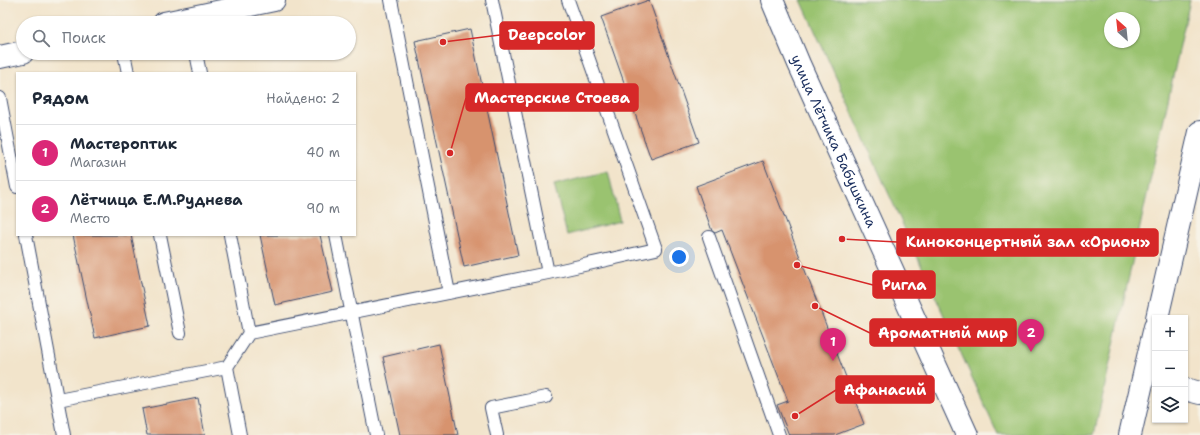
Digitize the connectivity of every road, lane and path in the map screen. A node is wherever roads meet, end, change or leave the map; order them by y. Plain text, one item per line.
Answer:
1 (391, 0) edge
2 (492, 0) edge
3 (568, 0) edge
4 (772, 0) edge
5 (268, 1) edge
6 (206, 16) edge
7 (16, 54) edge
8 (0, 57) edge
9 (125, 60) edge
10 (197, 60) edge
11 (128, 72) edge
12 (200, 72) edge
13 (0, 98) edge
14 (1200, 132) edge
15 (16, 182) edge
16 (26, 236) edge
17 (160, 236) edge
18 (230, 236) edge
19 (336, 236) edge
20 (709, 237) dead end
21 (548, 273) junction
22 (449, 293) junction
23 (351, 312) junction
24 (1158, 315) edge
25 (180, 333) dead end
26 (249, 333) junction
27 (1152, 351) edge
28 (227, 367) junction
29 (1149, 378) edge
30 (1188, 390) edge
31 (1200, 393) edge
32 (546, 397) dead end
33 (58, 400) junction
34 (64, 435) edge
35 (240, 435) edge
36 (376, 435) edge
37 (497, 435) edge
38 (779, 435) edge
39 (967, 435) edge
40 (1130, 435) edge

1 - 22 lane
2 - 21 lane
3 - 21 lane
4 - 39 main road, улица Лётчика Бабушкина
5 - 6 main road
7 - 8 main road
9 - 11 lane
10 - 12 lane
13 - 15 lane
14 - 24 main road
16 - 33 lane
17 - 25 lane
18 - 26 lane
19 - 23 lane
20 - 38 lane
21 - 22 lane
22 - 23 lane
23 - 26 lane
23 - 36 lane
26 - 28 lane
27 - 29 main road
28 - 33 lane
28 - 35 lane
29 - 40 main road
30 - 31 main road
32 - 37 lane
33 - 34 lane

